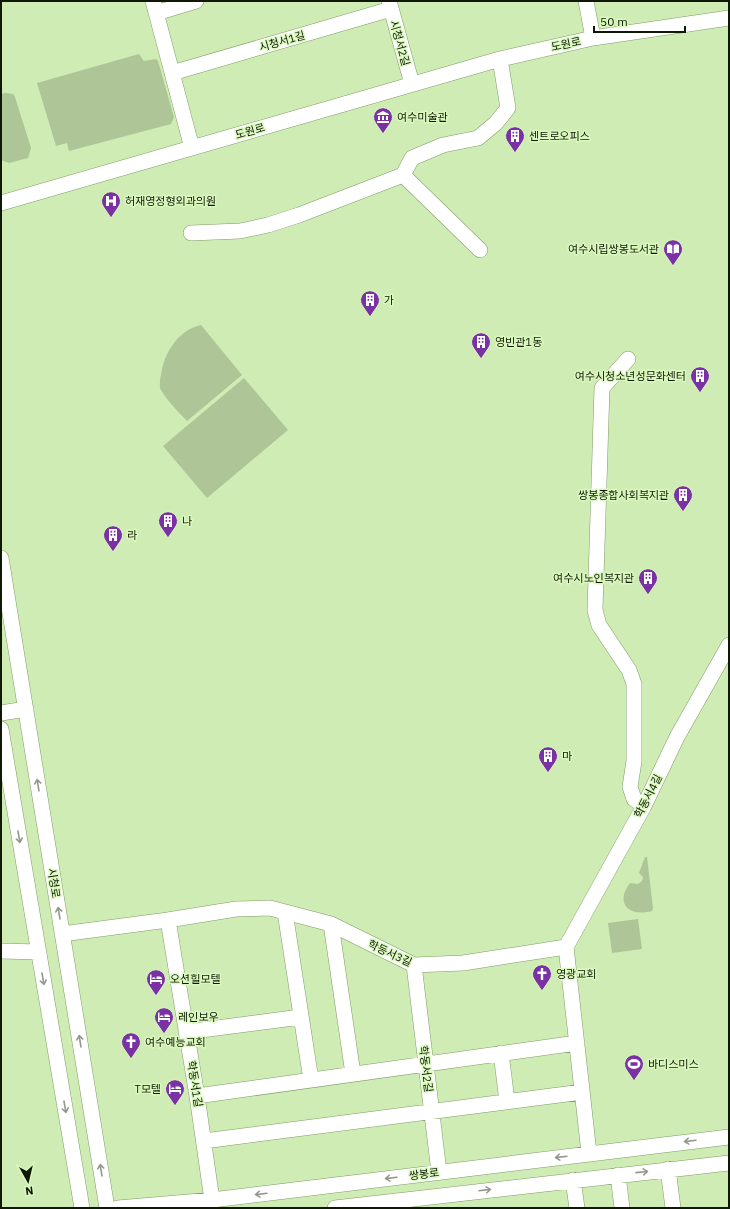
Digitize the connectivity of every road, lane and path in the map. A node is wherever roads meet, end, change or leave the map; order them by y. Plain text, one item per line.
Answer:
1 (196, 1) edge
2 (586, 1) edge
3 (390, 5) edge
4 (155, 7) edge
5 (729, 18) edge
6 (593, 38) junction
7 (500, 59) junction
8 (172, 73) junction
9 (412, 84) junction
10 (192, 148) junction
11 (403, 175) junction
12 (1, 203) edge
13 (191, 233) dead end
14 (480, 250) dead end
15 (628, 359) dead end
16 (1, 558) edge
17 (729, 645) edge
18 (724, 666) edge
19 (26, 709) junction
20 (1, 713) edge
21 (1, 729) edge
22 (644, 806) junction
23 (285, 912) junction
24 (168, 920) junction
25 (332, 924) junction
26 (62, 934) junction
27 (566, 947) junction
28 (1, 951) edge
29 (39, 952) junction
30 (414, 965) junction
31 (301, 1017) junction
32 (186, 1032) junction
33 (576, 1043) junction
34 (501, 1053) junction
35 (426, 1063) junction
36 (353, 1074) junction
37 (311, 1080) junction
38 (582, 1092) junction
39 (197, 1096) junction
40 (507, 1101) junction
41 (432, 1112) junction
42 (729, 1136) edge
43 (204, 1141) junction
44 (589, 1153) junction
45 (729, 1163) edge
46 (668, 1169) junction
47 (439, 1172) junction
48 (618, 1175) junction
49 (573, 1180) junction
50 (212, 1200) junction
51 (456, 1201) edge
52 (82, 1208) edge
53 (107, 1208) edge
54 (118, 1208) edge
55 (335, 1208) edge
56 (577, 1208) edge
57 (622, 1208) edge
58 (673, 1208) edge

1 - 4 street
2 - 6 street
3 - 8 street, 시청서1길
3 - 9 street, 시청서2길
4 - 8 street
5 - 6 street, 도원로
6 - 7 street, 도원로
7 - 9 street, 도원로
7 - 11 street
8 - 10 street
9 - 10 street, 도원로
10 - 12 street, 도원로
11 - 13 street
11 - 14 street
15 - 22 street
16 - 19 street, 시청로
17 - 18 street, 학동서4길
18 - 22 street, 학동서4길
19 - 20 street
26 -> 19 street, 시청로
21 -> 29 street
22 - 27 street, 학동서4길
23 - 24 street, 학동서3길
23 - 25 street, 학동서3길
23 - 31 street
24 - 26 street, 학동서3길
24 - 32 street, 학동서1길
25 - 30 street, 학동서3길
25 - 36 street
53 -> 26 street, 시청로
27 - 30 street, 학동서3길
27 - 33 street
28 - 29 street
29 -> 52 street
30 - 35 street, 학동서2길
31 - 32 street
31 - 37 street
32 - 39 street, 학동서1길
33 - 34 street
33 - 38 street
34 - 35 street
34 - 40 street
35 - 36 street
35 - 41 street, 학동서2길
36 - 37 street
37 - 39 street
38 - 40 street
38 - 44 street
39 - 43 street, 학동서1길
40 - 41 street
41 - 43 street
41 - 47 street, 학동서2길
42 -> 44 street, 쌍봉로
43 - 50 street, 학동서1길
44 -> 47 street, 쌍봉로
45 - 46 street
48 -> 46 street
46 - 58 street
47 -> 50 street, 쌍봉로
48 - 49 street
48 - 57 street
51 -> 49 street
49 - 56 street
50 - 54 street, 쌍봉로
51 - 55 street

